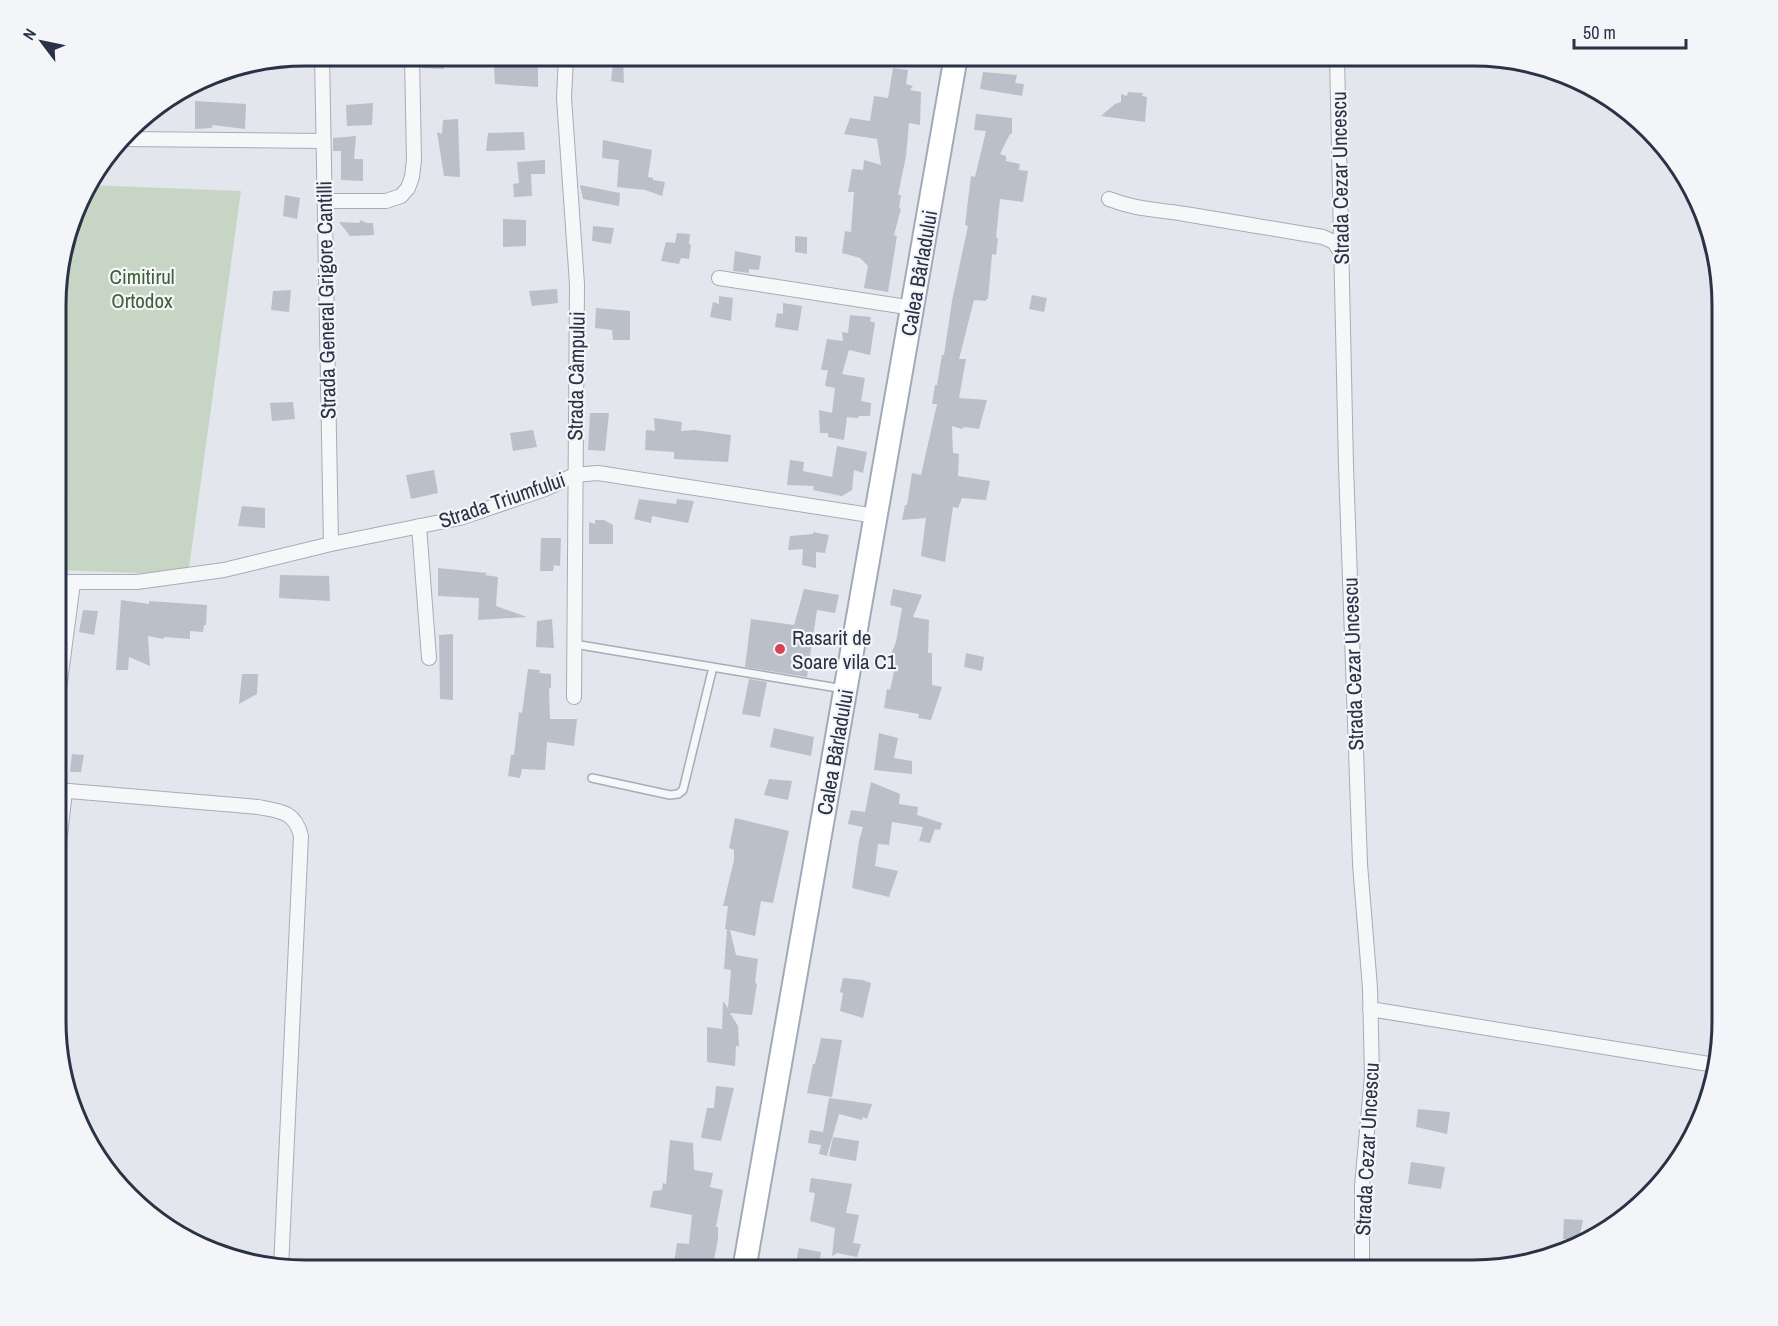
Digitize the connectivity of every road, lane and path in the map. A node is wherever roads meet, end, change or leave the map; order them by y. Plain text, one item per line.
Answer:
1 (322, 66) edge
2 (412, 66) edge
3 (566, 66) edge
4 (954, 66) edge
5 (1337, 66) edge
6 (133, 139) edge
7 (323, 141) junction
8 (1109, 199) dead end
9 (325, 201) junction
10 (1341, 253) junction
11 (718, 278) dead end
12 (913, 308) junction
13 (574, 475) junction
14 (876, 516) junction
15 (419, 526) junction
16 (331, 544) junction
17 (66, 583) edge
18 (73, 583) junction
19 (66, 636) edge
20 (574, 644) junction
21 (429, 658) dead end
22 (713, 667) junction
23 (846, 690) junction
24 (574, 697) dead end
25 (592, 778) dead end
26 (66, 790) edge
27 (1370, 1009) junction
28 (1708, 1064) edge
29 (281, 1258) edge
30 (746, 1260) edge
31 (1362, 1260) edge

1 - 7 street, Strada General Grigore Cantilli
2 - 9 street
3 - 13 street, Strada Câmpului
4 - 12 main road, Calea Bârladului
5 - 10 street, Strada Cezar Uncescu
6 - 7 street
7 - 9 street, Strada General Grigore Cantilli
8 - 10 street
9 - 16 street, Strada General Grigore Cantilli
10 - 27 street, Strada Cezar Uncescu
11 - 12 street
12 - 14 main road, Calea Bârladului
13 - 14 street, Strada Triumfului
13 - 15 street, Strada Triumfului
13 - 20 street, Strada Câmpului
14 - 23 main road, Calea Bârladului
15 - 16 street, Strada Triumfului
15 - 21 street
16 - 18 street, Strada Triumfului
17 - 18 street, Strada Triumfului
18 - 19 street
20 - 22 lane
20 - 24 street, Strada Câmpului
22 - 23 lane
22 - 25 lane
23 - 30 main road, Calea Bârladului
26 - 29 street
27 - 28 street
27 - 31 street, Strada Cezar Uncescu

